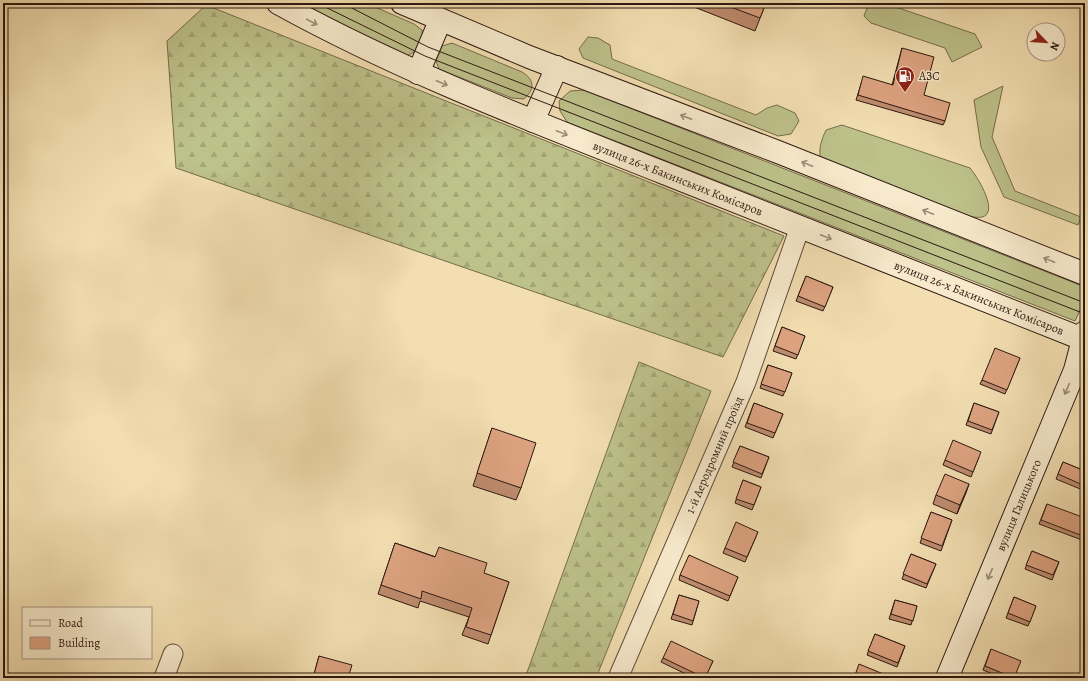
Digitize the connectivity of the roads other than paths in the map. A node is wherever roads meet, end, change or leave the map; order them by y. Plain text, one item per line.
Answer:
1 (278, 3) edge
2 (402, 3) edge
3 (440, 21) junction
4 (557, 67) junction
5 (418, 74) junction
6 (533, 121) junction
7 (800, 227) junction
8 (1085, 274) edge
9 (1084, 337) edge
10 (173, 654) dead end
11 (164, 678) edge
12 (618, 678) edge
13 (947, 678) edge

1 -> 5 street, вулиця 26-х Бакинських Комісаров
2 - 3 street
3 - 4 street
3 - 5 street
4 - 6 street
8 -> 4 street
5 -> 6 street, вулиця 26-х Бакинських Комісаров
6 -> 7 street, вулиця 26-х Бакинських Комісаров
7 -> 9 street, вулиця 26-х Бакинських Комісаров
7 - 12 street, 1-й Аеродромний проїзд
9 -> 13 street, вулиця Галицького
10 - 11 street

